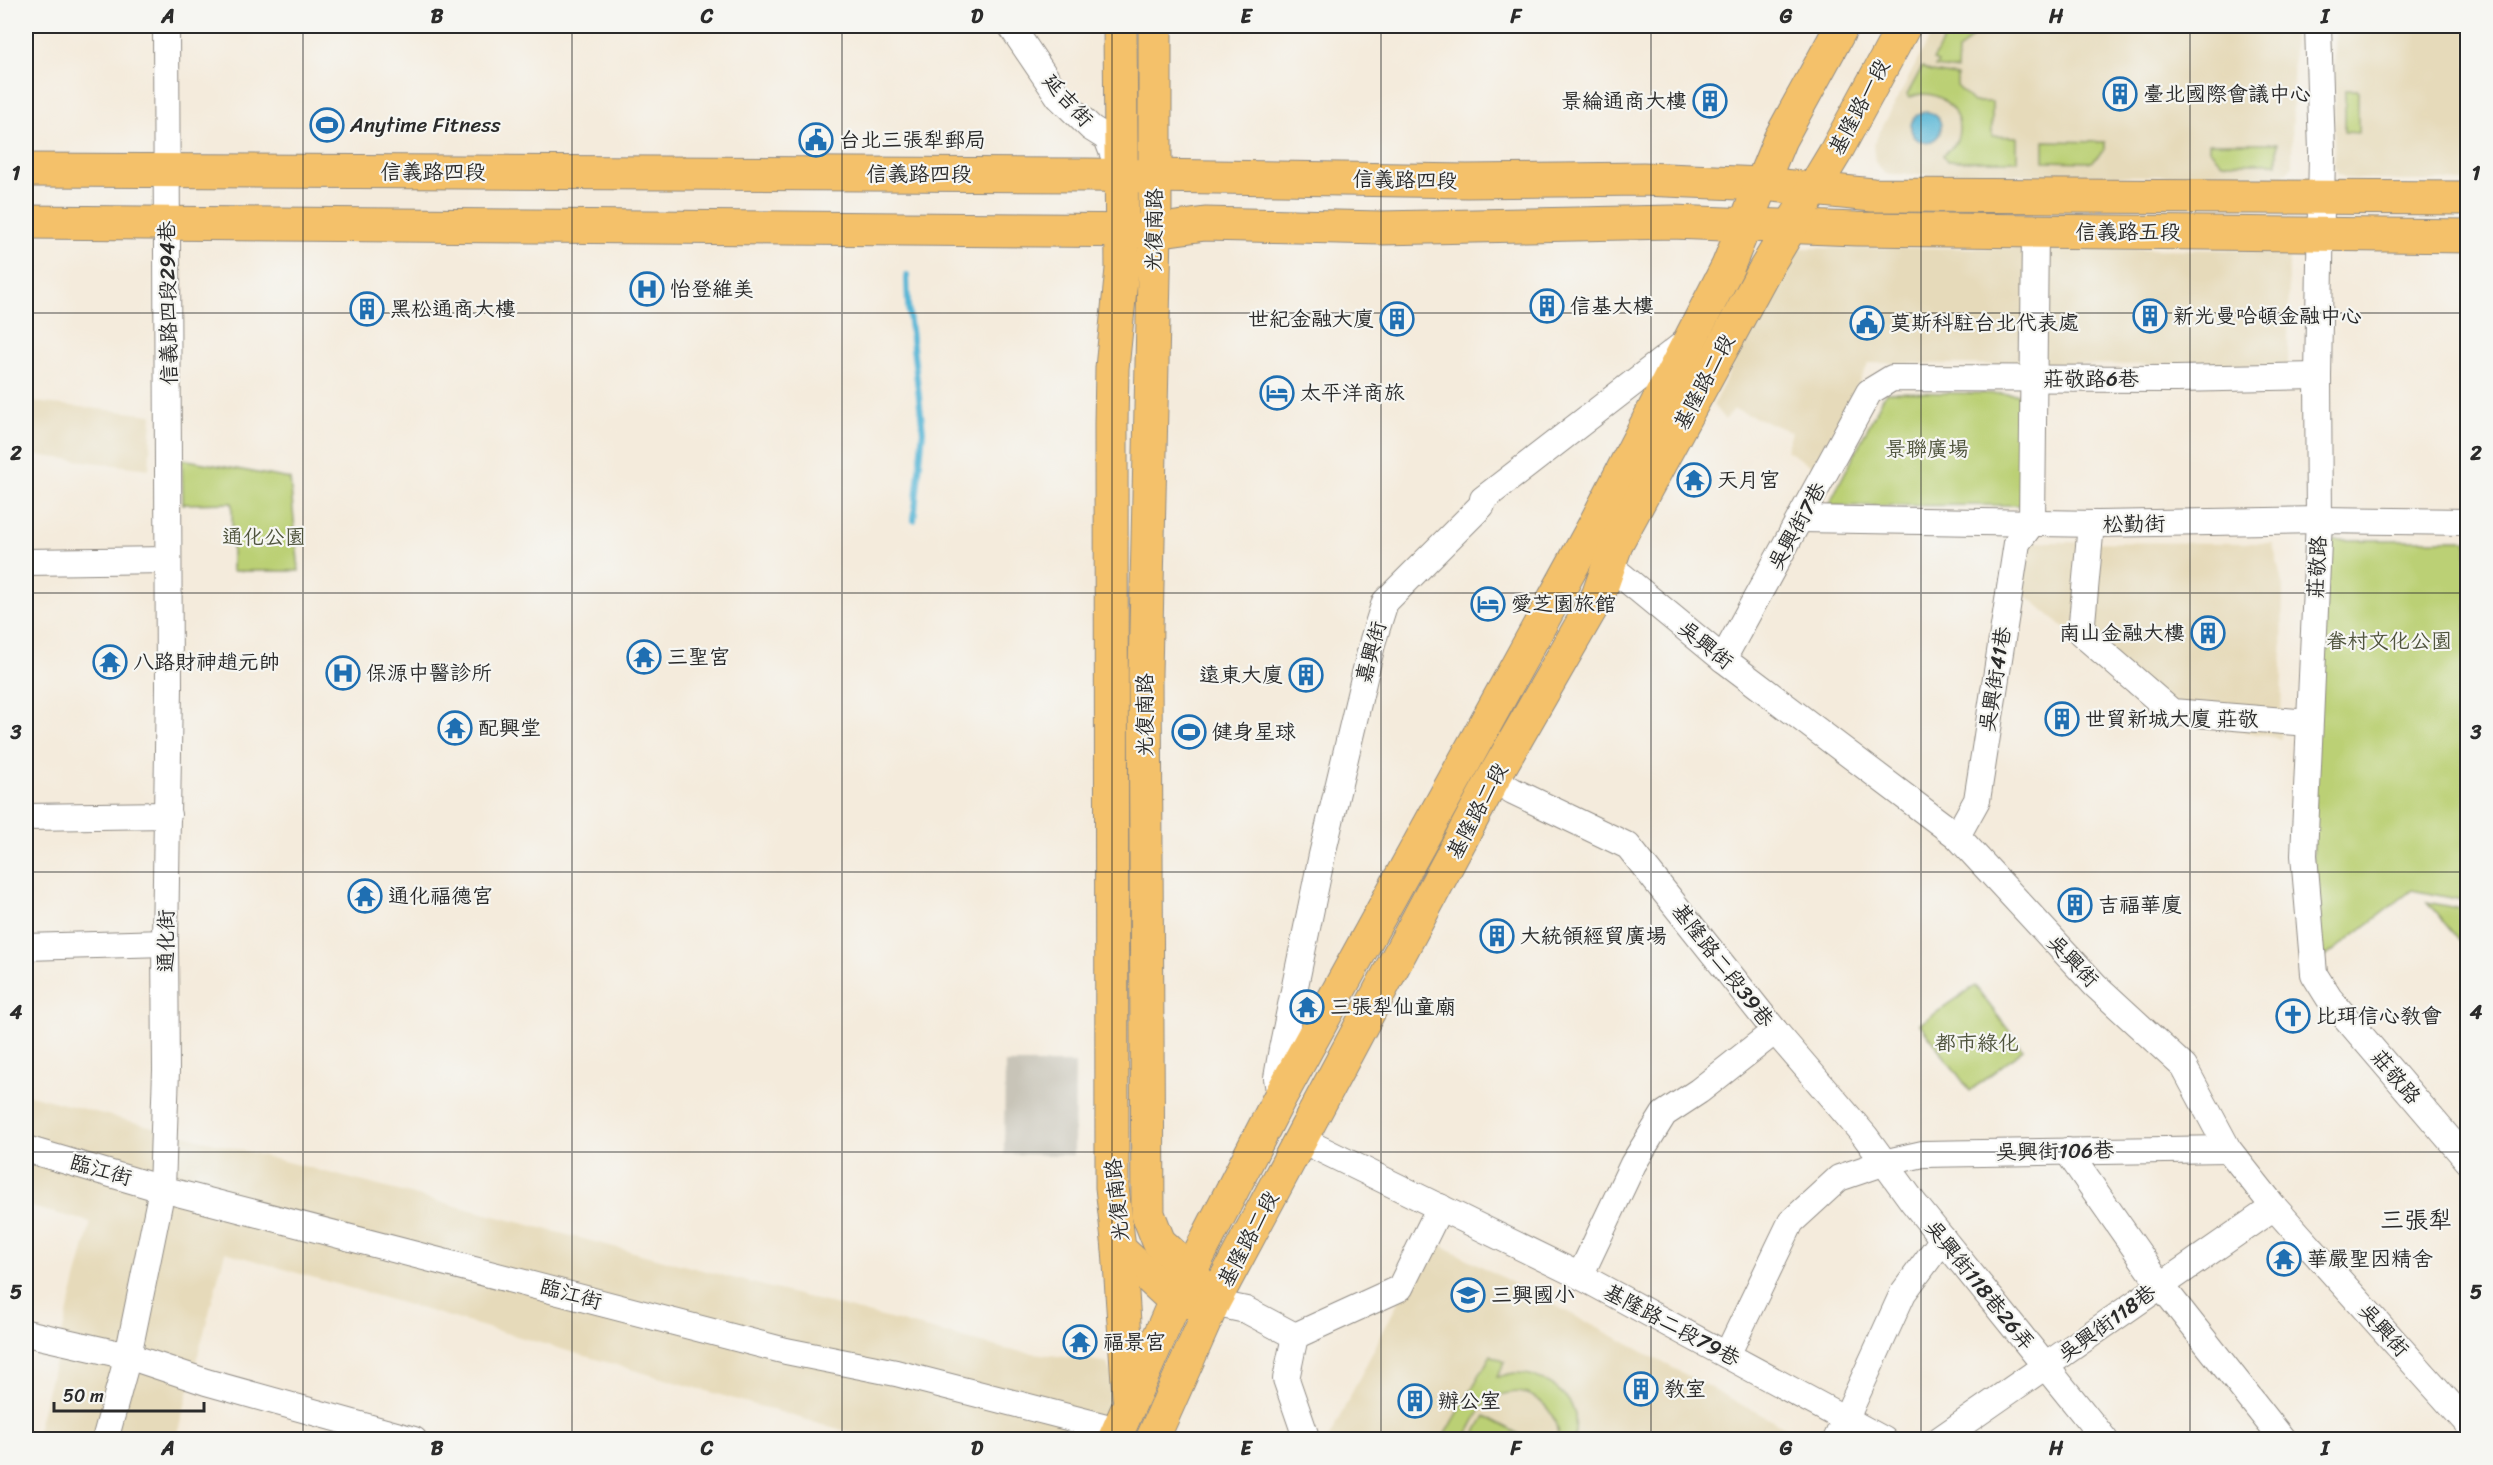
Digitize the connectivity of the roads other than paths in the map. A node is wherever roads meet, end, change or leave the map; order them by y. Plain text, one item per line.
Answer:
1 (166, 26) edge
2 (1011, 26) edge
3 (1120, 26) edge
4 (1155, 26) edge
5 (1842, 26) edge
6 (2318, 26) edge
7 (1900, 30) edge
8 (26, 170) edge
9 (167, 171) junction
10 (1121, 176) junction
11 (1155, 176) junction
12 (1762, 184) junction
13 (1813, 188) junction
14 (2322, 198) junction
15 (2468, 198) edge
16 (26, 222) edge
17 (167, 223) junction
18 (1745, 224) junction
19 (1788, 228) junction
20 (1121, 231) junction
21 (1155, 231) junction
22 (2035, 231) junction
23 (2321, 233) junction
24 (2468, 236) edge
25 (1688, 339) junction
26 (2318, 375) junction
27 (2034, 378) junction
28 (1869, 392) joint
29 (169, 436) joint
30 (1801, 519) junction
31 (2319, 520) junction
32 (2468, 522) edge
33 (2032, 523) junction
34 (2091, 524) junction
35 (168, 561) junction
36 (26, 562) edge
37 (1607, 571) junction
38 (1723, 660) junction
39 (2310, 723) junction
40 (1493, 779) junction
41 (168, 815) junction
42 (26, 817) edge
43 (1957, 836) junction
44 (165, 943) junction
45 (26, 947) edge
46 (1775, 1030) junction
47 (1280, 1097) junction
48 (1302, 1140) junction
49 (26, 1149) edge
50 (2228, 1149) junction
51 (2067, 1151) junction
52 (2468, 1161) edge
53 (1883, 1163) junction
54 (162, 1188) junction
55 (1913, 1202) joint
56 (1440, 1207) junction
57 (2274, 1207) junction
58 (1943, 1239) junction
59 (1119, 1249) junction
60 (1190, 1271) junction
61 (1580, 1275) junction
62 (2160, 1284) junction
63 (1175, 1301) junction
64 (1214, 1303) junction
65 (26, 1333) edge
66 (1296, 1336) junction
67 (1726, 1355) junction
68 (128, 1356) junction
69 (2047, 1367) junction
70 (1121, 1424) edge
71 (2468, 1424) edge
72 (1841, 1430) edge
73 (1307, 1439) edge
74 (105, 1440) edge
75 (414, 1440) edge
76 (1152, 1440) edge
77 (1884, 1440) edge
78 (1940, 1440) edge
79 (2105, 1440) edge
80 (2283, 1440) edge

1 - 9 street, 信義路四段294巷
2 - 10 street, 延吉街
3 - 10 main road, 光復南路
4 - 11 main road, 光復南路
5 - 12 main road
6 - 14 street, 莊敬路
7 - 13 main road, 基隆路一段
8 - 9 main road, 信義路四段
9 - 10 main road, 信義路四段
9 - 17 street, 信義路四段294巷
10 - 11 main road, 信義路四段
10 - 20 main road, 光復南路
11 - 12 main road, 信義路四段
11 - 21 main road, 光復南路
12 - 13 main road, 信義路四段
12 - 18 main road, 基隆路二段
13 - 14 main road, 信義路五段
13 - 19 main road, 基隆路二段
14 - 15 main road, 信義路五段
14 - 23 street, 莊敬路
16 - 17 main road
17 - 20 main road
17 - 29 street, 信義路四段294巷
18 - 19 main road
18 - 21 main road
18 - 25 main road, 基隆路二段
19 - 22 main road, 信義路五段
19 - 37 main road, 基隆路二段
20 - 21 main road
20 - 59 main road, 光復南路
21 - 60 main road, 光復南路
22 - 23 main road, 信義路五段
22 - 27 street
23 - 24 main road, 信義路五段
23 - 26 street, 莊敬路
25 - 47 main road, 基隆路二段
25 - 47 street, 嘉興街
26 - 27 street, 莊敬路6巷
26 - 31 street, 莊敬路
27 - 28 street, 莊敬路6巷
27 - 33 street
28 - 30 street, 吳興街7巷
29 - 35 street, 通化街
30 - 33 street, 松勤街
30 - 38 street, 吳興街7巷
31 - 32 street, 松勤街
31 - 34 street, 松勤街
31 - 39 street, 莊敬路
33 - 34 street, 松勤街
33 - 43 street, 吳興街41巷
34 - 39 street
35 - 36 street
35 - 41 street, 通化街
37 - 38 street, 吳興街
37 - 40 main road, 基隆路二段
38 - 43 street, 吳興街
39 - 52 street, 莊敬路
40 - 46 street, 基隆路二段39巷
40 - 48 main road, 基隆路二段
41 - 42 street
41 - 44 street, 通化街
43 - 50 street, 吳興街
44 - 45 street
44 - 54 street, 通化街
46 - 53 street, 基隆路二段39巷
46 - 61 street
47 - 60 main road, 基隆路二段
48 - 56 street, 基隆路二段79巷
48 - 64 main road, 基隆路二段
49 - 54 street, 臨江街
50 - 51 street, 吳興街106巷
50 - 57 street, 吳興街
51 - 53 street, 吳興街106巷
51 - 62 street
53 - 55 street, 基隆路二段39巷
53 - 67 street, 吳興街106巷
54 - 68 street, 通化街
54 - 70 street, 臨江街
55 - 58 street, 吳興街118巷26弄
56 - 61 street, 基隆路二段79巷
56 - 66 street
57 - 62 street, 吳興街118巷
57 - 71 street, 吳興街
58 - 69 street, 吳興街118巷26弄
58 - 72 street
59 - 63 main road, 光復南路
59 - 70 main road
60 - 63 main road, 基隆路二段
60 - 64 main road, 光復南路
61 - 67 street, 基隆路二段79巷
62 - 69 street, 吳興街118巷
62 - 80 street
63 - 64 main road
63 - 70 main road, 基隆路二段
64 - 66 street
64 - 76 main road, 基隆路二段
65 - 68 street
66 - 73 street
67 - 72 street, 基隆路二段79巷
68 - 74 street, 通化街
68 - 75 street
69 - 78 street, 吳興街118巷
69 - 79 street, 吳興街118巷26弄
72 - 77 street, 基隆路二段79巷

